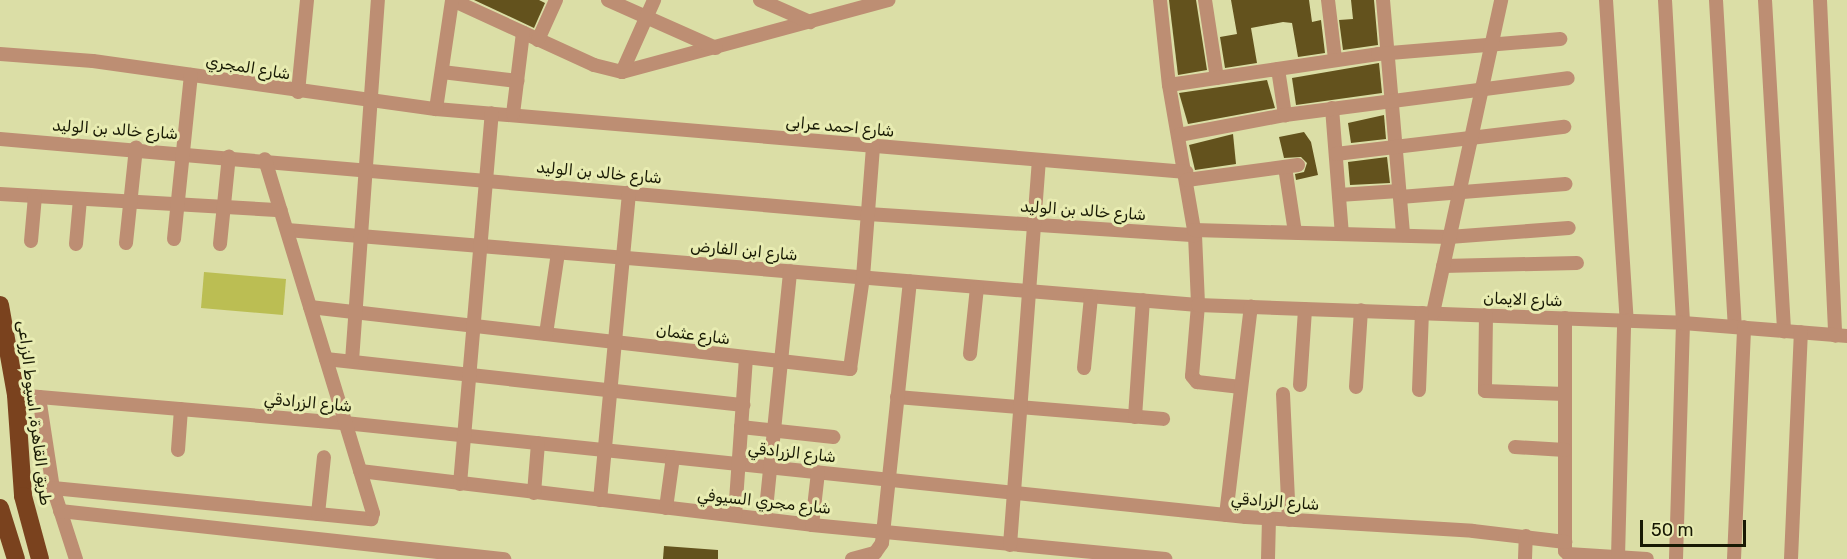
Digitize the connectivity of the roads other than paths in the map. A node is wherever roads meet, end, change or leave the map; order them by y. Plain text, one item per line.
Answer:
1 (307, 0) edge
2 (378, 0) edge
3 (556, 0) edge
4 (608, 0) edge
5 (654, 0) edge
6 (760, 0) edge
7 (888, 0) edge
8 (1160, 0) edge
9 (1205, 0) edge
10 (1328, 0) edge
11 (1383, 0) edge
12 (1501, 0) edge
13 (1606, 0) edge
14 (1665, 0) edge
15 (1716, 0) edge
16 (1765, 0) edge
17 (1820, 0) edge
18 (455, 1) edge
19 (776, 3) edge
20 (864, 4) edge
21 (646, 17) junction
22 (810, 22) junction
23 (523, 33) junction
24 (1560, 39) dead end
25 (538, 40) junction
26 (1491, 45) junction
27 (716, 48) junction
28 (1387, 53) junction
29 (0, 54) edge
30 (1335, 59) junction
31 (1278, 69) junction
32 (441, 72) junction
33 (622, 72) junction
34 (191, 75) junction
35 (1217, 78) junction
36 (1568, 78) dead end
37 (517, 81) junction
38 (1169, 85) junction
39 (1482, 89) junction
40 (298, 92) junction
41 (1392, 100) junction
42 (369, 102) junction
43 (1332, 108) junction
44 (436, 109) junction
45 (492, 113) junction
46 (513, 114) junction
47 (1285, 115) junction
48 (1564, 127) dead end
49 (1179, 135) junction
50 (0, 139) edge
51 (1471, 139) junction
52 (873, 147) junction
53 (1396, 147) junction
54 (135, 148) junction
55 (182, 152) junction
56 (1336, 154) junction
57 (229, 156) junction
58 (265, 159) junction
59 (1039, 161) junction
60 (365, 168) junction
61 (1186, 176) junction
62 (486, 179) junction
63 (1565, 184) dead end
64 (628, 192) junction
65 (1459, 193) junction
66 (0, 194) edge
67 (1399, 194) junction
68 (1339, 195) junction
69 (35, 196) junction
70 (80, 199) junction
71 (130, 203) junction
72 (177, 206) junction
73 (224, 209) junction
74 (281, 210) junction
75 (868, 214) junction
76 (1034, 223) junction
77 (1569, 228) dead end
78 (287, 230) junction
79 (1195, 232) junction
80 (1295, 232) junction
81 (1342, 234) junction
82 (1403, 235) junction
83 (360, 236) junction
84 (1449, 237) junction
85 (174, 239) dead end
86 (31, 241) dead end
87 (126, 243) dead end
88 (76, 244) dead end
89 (220, 244) dead end
90 (481, 246) junction
91 (558, 252) junction
92 (622, 258) junction
93 (1577, 263) dead end
94 (1443, 266) junction
95 (790, 272) junction
96 (863, 278) junction
97 (910, 281) junction
98 (977, 287) junction
99 (1029, 291) junction
100 (1091, 296) junction
101 (1143, 300) junction
102 (0, 305) edge
103 (1198, 305) junction
104 (1251, 306) junction
105 (310, 307) junction
106 (1305, 309) junction
107 (1361, 310) junction
108 (355, 312) junction
109 (1428, 313) junction
110 (1486, 315) junction
111 (1565, 318) junction
112 (1626, 321) junction
113 (1683, 323) junction
114 (474, 326) junction
115 (1740, 327) junction
116 (1784, 331) junction
117 (1801, 332) junction
118 (546, 334) junction
119 (1841, 336) edge
120 (614, 343) junction
121 (970, 354) dead end
122 (746, 358) junction
123 (326, 359) junction
124 (352, 361) junction
125 (783, 362) junction
126 (1084, 368) dead end
127 (470, 375) junction
128 (1300, 385) dead end
129 (1241, 387) junction
130 (1356, 387) dead end
131 (610, 390) junction
132 (1419, 390) dead end
133 (1283, 394) dead end
134 (1565, 394) junction
135 (16, 395) junction
136 (39, 397) junction
137 (897, 397) junction
138 (743, 405) junction
139 (1020, 407) junction
140 (181, 409) junction
141 (1135, 417) junction
142 (1163, 419) dead end
143 (345, 423) junction
144 (741, 427) junction
145 (776, 431) junction
146 (465, 435) junction
147 (833, 437) dead end
148 (538, 443) junction
149 (1515, 447) dead end
150 (178, 450) dead end
151 (604, 450) junction
152 (1565, 450) junction
153 (324, 457) dead end
154 (673, 457) junction
155 (738, 464) junction
156 (773, 468) junction
157 (360, 471) junction
158 (818, 472) junction
159 (888, 480) junction
160 (460, 484) junction
161 (53, 488) junction
162 (534, 493) junction
163 (1014, 493) junction
164 (600, 500) junction
165 (0, 508) edge
166 (666, 508) junction
167 (60, 511) junction
168 (318, 514) junction
169 (1226, 515) junction
170 (735, 516) junction
171 (765, 519) junction
172 (1269, 519) junction
173 (1289, 520) junction
174 (813, 525) junction
175 (883, 532) junction
176 (1526, 536) junction
177 (1010, 545) junction
178 (1565, 547) junction
179 (1585, 557) edge
180 (1618, 557) junction
181 (16, 559) edge
182 (40, 559) edge
183 (76, 559) edge
184 (504, 559) edge
185 (852, 559) edge
186 (1165, 559) edge
187 (1268, 559) edge
188 (1525, 559) edge
189 (1640, 559) edge
190 (1647, 559) edge
191 (1676, 559) edge
192 (1734, 559) edge
193 (1791, 559) edge

1 - 40 street
2 - 42 street
3 - 25 street
4 - 21 street
5 - 21 street
6 - 19 street
7 - 20 street
8 - 38 street
9 - 35 street
10 - 30 street
11 - 28 street
12 - 26 street
13 - 112 street
14 - 113 street
15 - 115 street
16 - 116 street
17 - 119 street
18 - 23 street
18 - 32 street
19 - 22 street
20 - 22 street
21 - 27 street
21 - 33 street
22 - 27 street
23 - 25 street
23 - 37 street
24 - 26 street
25 - 33 street
26 - 28 street
26 - 39 street
27 - 33 street
28 - 30 street
28 - 41 street
29 - 34 street, شارع المجري
30 - 31 street
31 - 35 street
31 - 47 street
32 - 37 street
32 - 44 street
34 - 40 street, شارع المجري
34 - 55 street
35 - 38 street
36 - 39 street
37 - 46 street
38 - 49 street
39 - 41 street
39 - 51 street
40 - 42 street, شارع المجري
41 - 43 street
41 - 53 street
42 - 44 street, شارع المجري
42 - 60 street
43 - 47 street
43 - 56 street
44 - 45 street, شارع المجري
45 - 46 street, شارع احمد عرابى
45 - 62 street
46 - 52 street, شارع احمد عرابى
47 - 49 street
48 - 51 street
49 - 61 street
50 - 54 street, شارع خالد بن الوليد
51 - 53 street
51 - 65 street
52 - 59 street, شارع احمد عرابى
52 - 75 street, شارع عثمان
53 - 56 street
53 - 67 street
54 - 55 street, شارع خالد بن الوليد
54 - 71 street
55 - 57 street, شارع خالد بن الوليد
55 - 72 street
56 - 68 street
57 - 58 street, شارع خالد بن الوليد
57 - 73 street
58 - 60 street, شارع خالد بن الوليد
58 - 74 street
59 - 61 street, شارع احمد عرابى
59 - 76 street
60 - 62 street, شارع خالد بن الوليد
60 - 83 street
61 - 79 street
61 - 80 street, شارع احمد عرابى
62 - 64 street, شارع خالد بن الوليد
62 - 90 street
63 - 65 street
64 - 75 street, شارع خالد بن الوليد
64 - 92 street
65 - 67 street
65 - 84 street
66 - 69 street
67 - 68 street
67 - 82 street
68 - 81 street
69 - 70 street
69 - 86 street
70 - 71 street
70 - 88 street
71 - 72 street
71 - 87 street
72 - 73 street
72 - 85 street
73 - 74 street
73 - 89 street
74 - 78 street
75 - 76 street, شارع خالد بن الوليد
75 - 96 street, شارع عثمان
76 - 79 street, شارع خالد بن الوليد
76 - 99 street
77 - 84 street, شارع خالد بن الوليد
78 - 83 street, شارع ابن الفارض
78 - 105 street
79 - 80 street, شارع خالد بن الوليد
79 - 103 street
80 - 81 street, شارع خالد بن الوليد
81 - 82 street, شارع خالد بن الوليد
82 - 84 street, شارع خالد بن الوليد
83 - 90 street, شارع ابن الفارض
83 - 108 street
84 - 94 street
90 - 91 street, شارع ابن الفارض
90 - 114 street
91 - 92 street, شارع ابن الفارض
91 - 118 street
92 - 95 street, شارع ابن الفارض
92 - 120 street
93 - 94 street
94 - 109 street
95 - 96 street, شارع ابن الفارض
95 - 125 street
96 - 97 street, شارع ابن الفارض
96 - 125 street, شارع عثمان
97 - 98 street, شارع ابن الفارض
97 - 137 street
98 - 99 street, شارع ابن الفارض
98 - 121 street
99 - 100 street, شارع ابن الفارض
99 - 139 street
100 - 101 street, شارع ابن الفارض
100 - 126 street
101 - 103 street, شارع ابن الفارض
101 - 141 street
102 - 135 highway, طريق القاهرة, اسيوط الزراعى
103 - 104 street, شارع الايمان
103 - 129 street
104 - 106 street, شارع الايمان
104 - 129 street
105 - 108 street, شارع عثمان
105 - 123 street
106 - 107 street, شارع الايمان
106 - 128 street
107 - 109 street, شارع الايمان
107 - 130 street
108 - 114 street, شارع عثمان
108 - 124 street
109 - 110 street, شارع الايمان
109 - 132 street
110 - 111 street, شارع الايمان
110 - 134 street
111 - 112 street, شارع الايمان
111 - 134 street
112 - 113 street, شارع الايمان
112 - 180 street
113 - 115 street, شارع الايمان
113 - 191 street
114 - 118 street, شارع عثمان
114 - 127 street
115 - 116 street, شارع الايمان
115 - 192 street
116 - 117 street, شارع الايمان
117 - 119 street, شارع الايمان
117 - 193 street
118 - 120 street, شارع عثمان
120 - 122 street, شارع عثمان
120 - 131 street
122 - 125 street, شارع عثمان
122 - 138 street
123 - 124 street
123 - 143 street
124 - 127 street
125 - 145 street
127 - 131 street
127 - 146 street
129 - 169 street
131 - 138 street
131 - 151 street
133 - 173 street
134 - 152 street
135 - 136 street, شارع الزرادقي
135 - 182 highway, طريق القاهرة, اسيوط الزراعى
136 - 140 street, شارع الزرادقي
136 - 161 street, طريق القاهرة, اسيوط الزراعى
137 - 139 street
137 - 159 street
138 - 144 street
139 - 141 street
139 - 163 street
140 - 143 street, شارع الزرادقي
140 - 150 street
141 - 142 street
143 - 146 street, شارع الزرادقي
143 - 157 street
144 - 145 street
144 - 155 street
145 - 147 street
145 - 156 street
146 - 148 street, شارع الزرادقي
146 - 160 street
148 - 151 street, شارع الزرادقي
148 - 162 street
149 - 152 street
151 - 154 street, شارع الزرادقي
151 - 164 street
152 - 178 street
153 - 168 street
154 - 155 street, شارع الزرادقي
154 - 166 street
155 - 156 street, شارع الزرادقي
155 - 170 street
156 - 158 street, شارع الزرادقي
156 - 171 street
157 - 160 street, شارع مجري السيوفي
157 - 168 street
158 - 159 street, شارع الزرادقي
158 - 174 street
159 - 163 street, شارع الزرادقي
159 - 175 street
160 - 162 street, شارع مجري السيوفي
161 - 167 street, طريق القاهرة, اسيوط الزراعى
161 - 168 street
162 - 164 street, شارع مجري السيوفي
163 - 169 street, شارع الزرادقي
163 - 177 street
164 - 166 street, شارع مجري السيوفي
165 - 181 highway
166 - 170 street, شارع مجري السيوفي
167 - 183 street, طريق القاهرة, اسيوط الزراعى
167 - 184 street
169 - 172 street, شارع الزرادقي
170 - 171 street, شارع مجري السيوفي
171 - 174 street, شارع مجري السيوفي
172 - 173 street, شارع الزرادقي
172 - 187 street
173 - 176 street, شارع الزرادقي
174 - 175 street, شارع مجري السيوفي
175 - 177 street, شارع مجري السيوفي
175 - 185 street
176 - 178 street, شارع الزرادقي
176 - 188 street
177 - 186 street, شارع مجري السيوفي
178 - 179 street, شارع الزرادقي
179 - 180 street, شارع الزرادقي
180 - 189 street, شارع الزرادقي
189 - 190 street, شارع الزرادقي

